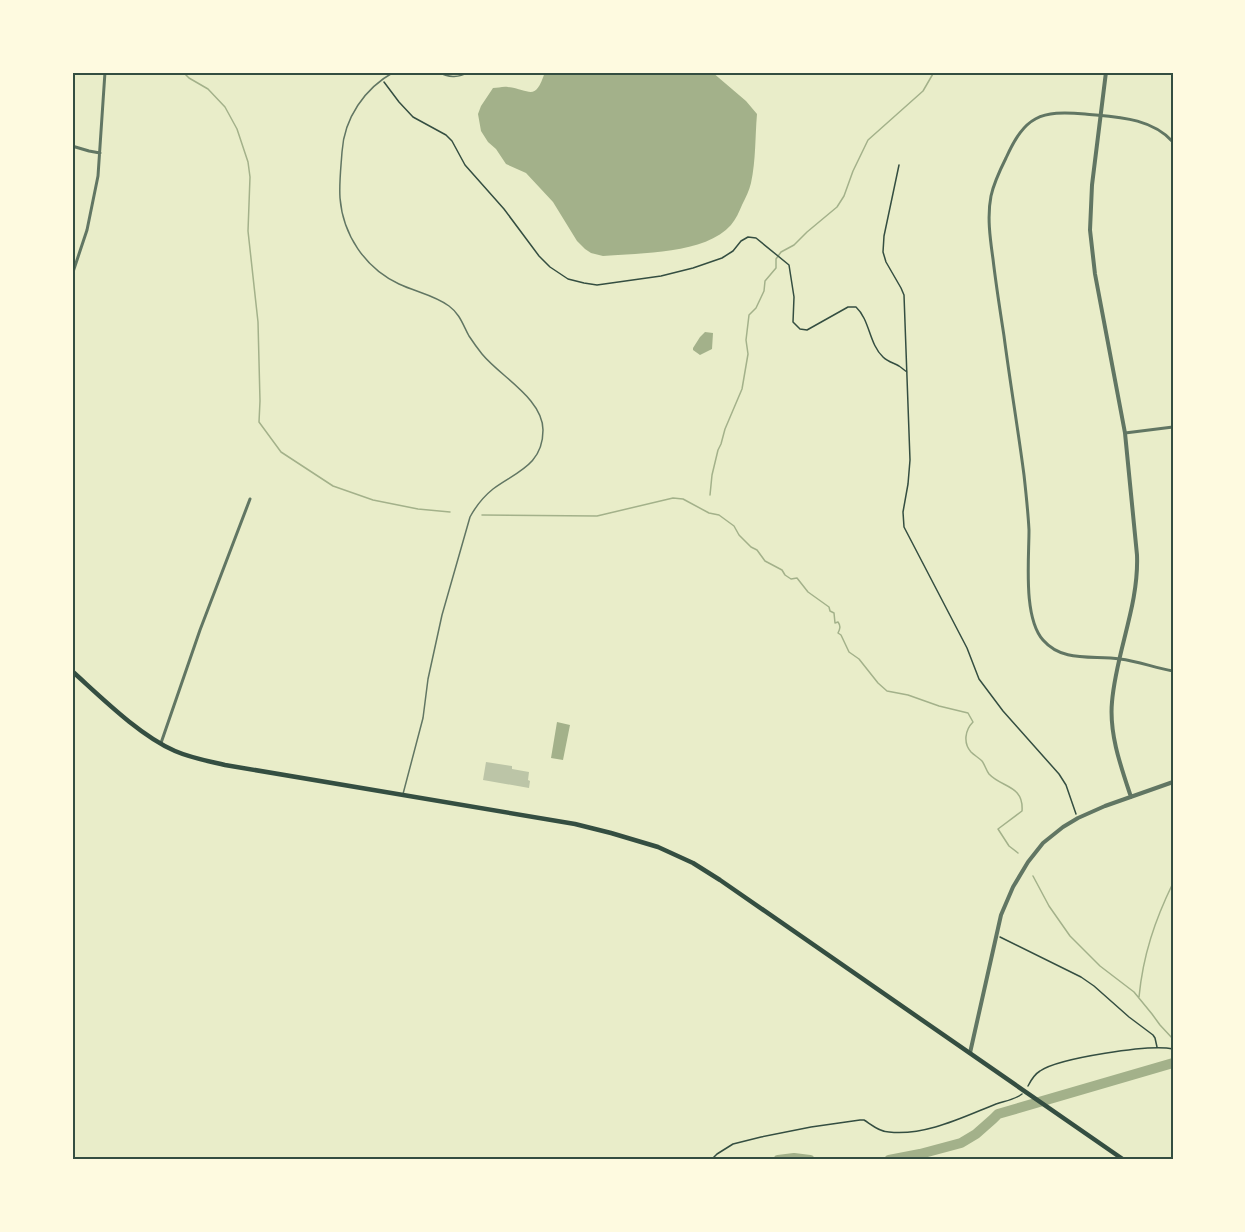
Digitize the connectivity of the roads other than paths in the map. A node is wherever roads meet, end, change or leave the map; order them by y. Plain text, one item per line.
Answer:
1 (105, 72) edge
2 (394, 72) edge
3 (437, 72) edge
4 (468, 72) edge
5 (1106, 72) edge
6 (1100, 115) junction
7 (1173, 142) edge
8 (72, 146) edge
9 (100, 153) junction
10 (72, 275) edge
11 (1173, 426) edge
12 (1125, 433) junction
13 (249, 499) dead end
14 (1119, 659) junction
15 (72, 671) edge
16 (1173, 671) edge
17 (161, 743) junction
18 (1173, 782) edge
19 (402, 794) junction
20 (1131, 797) junction
21 (970, 1053) junction
22 (1124, 1160) edge

1 - 9 street
2 - 19 lane
3 - 4 lane
5 - 6 street
6 - 7 street
6 - 12 street
6 - 14 street
8 - 9 street
9 - 10 street
11 - 12 street
12 - 14 street
13 - 17 street
14 - 16 street
14 - 20 street
15 - 17 main road
17 - 19 main road
18 - 20 street
19 - 21 main road
20 - 21 street
21 - 22 main road

